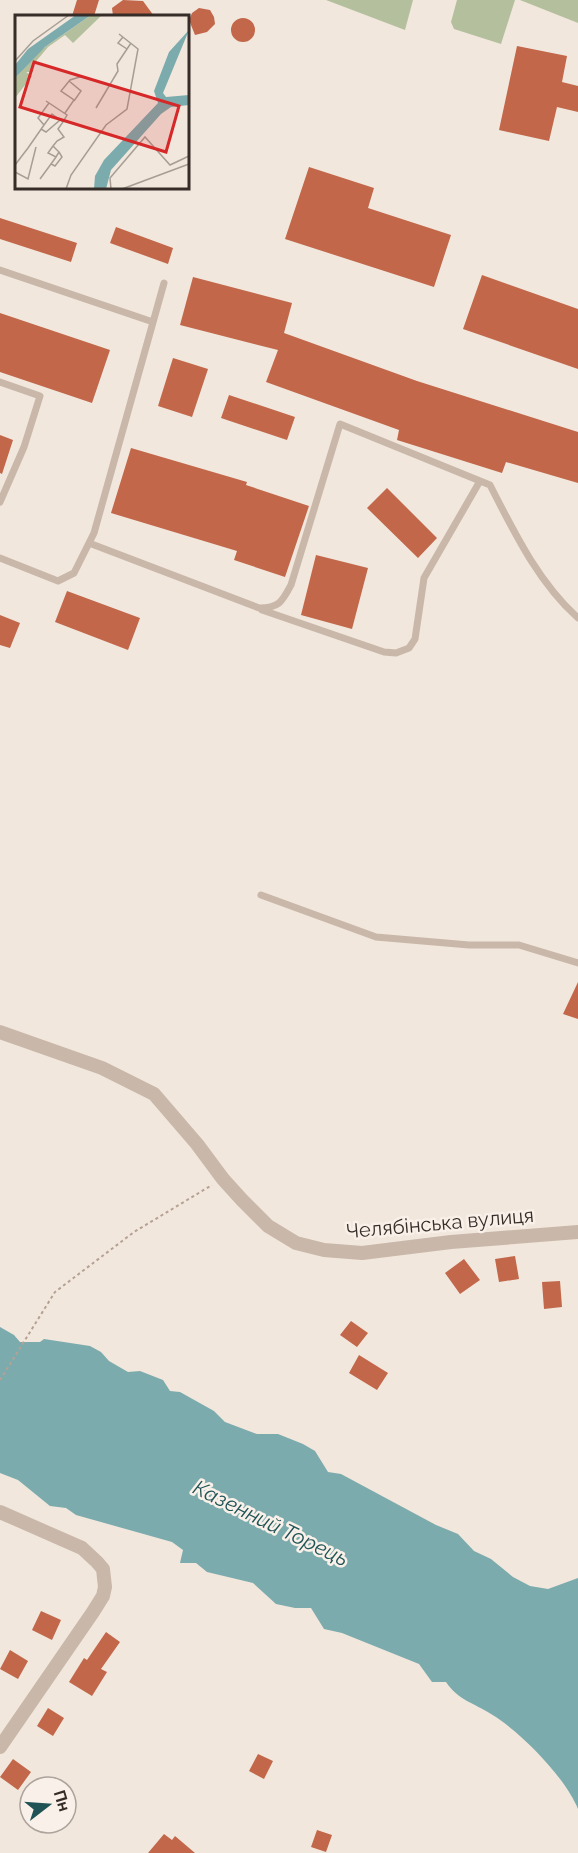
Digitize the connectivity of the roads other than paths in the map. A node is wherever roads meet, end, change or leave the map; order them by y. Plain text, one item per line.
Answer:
1 (0, 270) edge
2 (164, 283) dead end
3 (153, 322) junction
4 (0, 382) edge
5 (480, 481) junction
6 (0, 502) edge
7 (89, 543) junction
8 (0, 558) edge
9 (259, 608) junction
10 (578, 618) edge
11 (261, 895) dead end
12 (578, 963) edge
13 (0, 1032) edge
14 (578, 1232) edge
15 (0, 1512) edge
16 (0, 1747) edge

1 - 3 lane
2 - 3 lane
3 - 7 lane
4 - 6 lane
5 - 9 lane
5 - 9 lane
5 - 10 lane
7 - 8 lane
7 - 9 lane
11 - 12 lane
13 - 14 street, Челябінська вулиця
15 - 16 street

